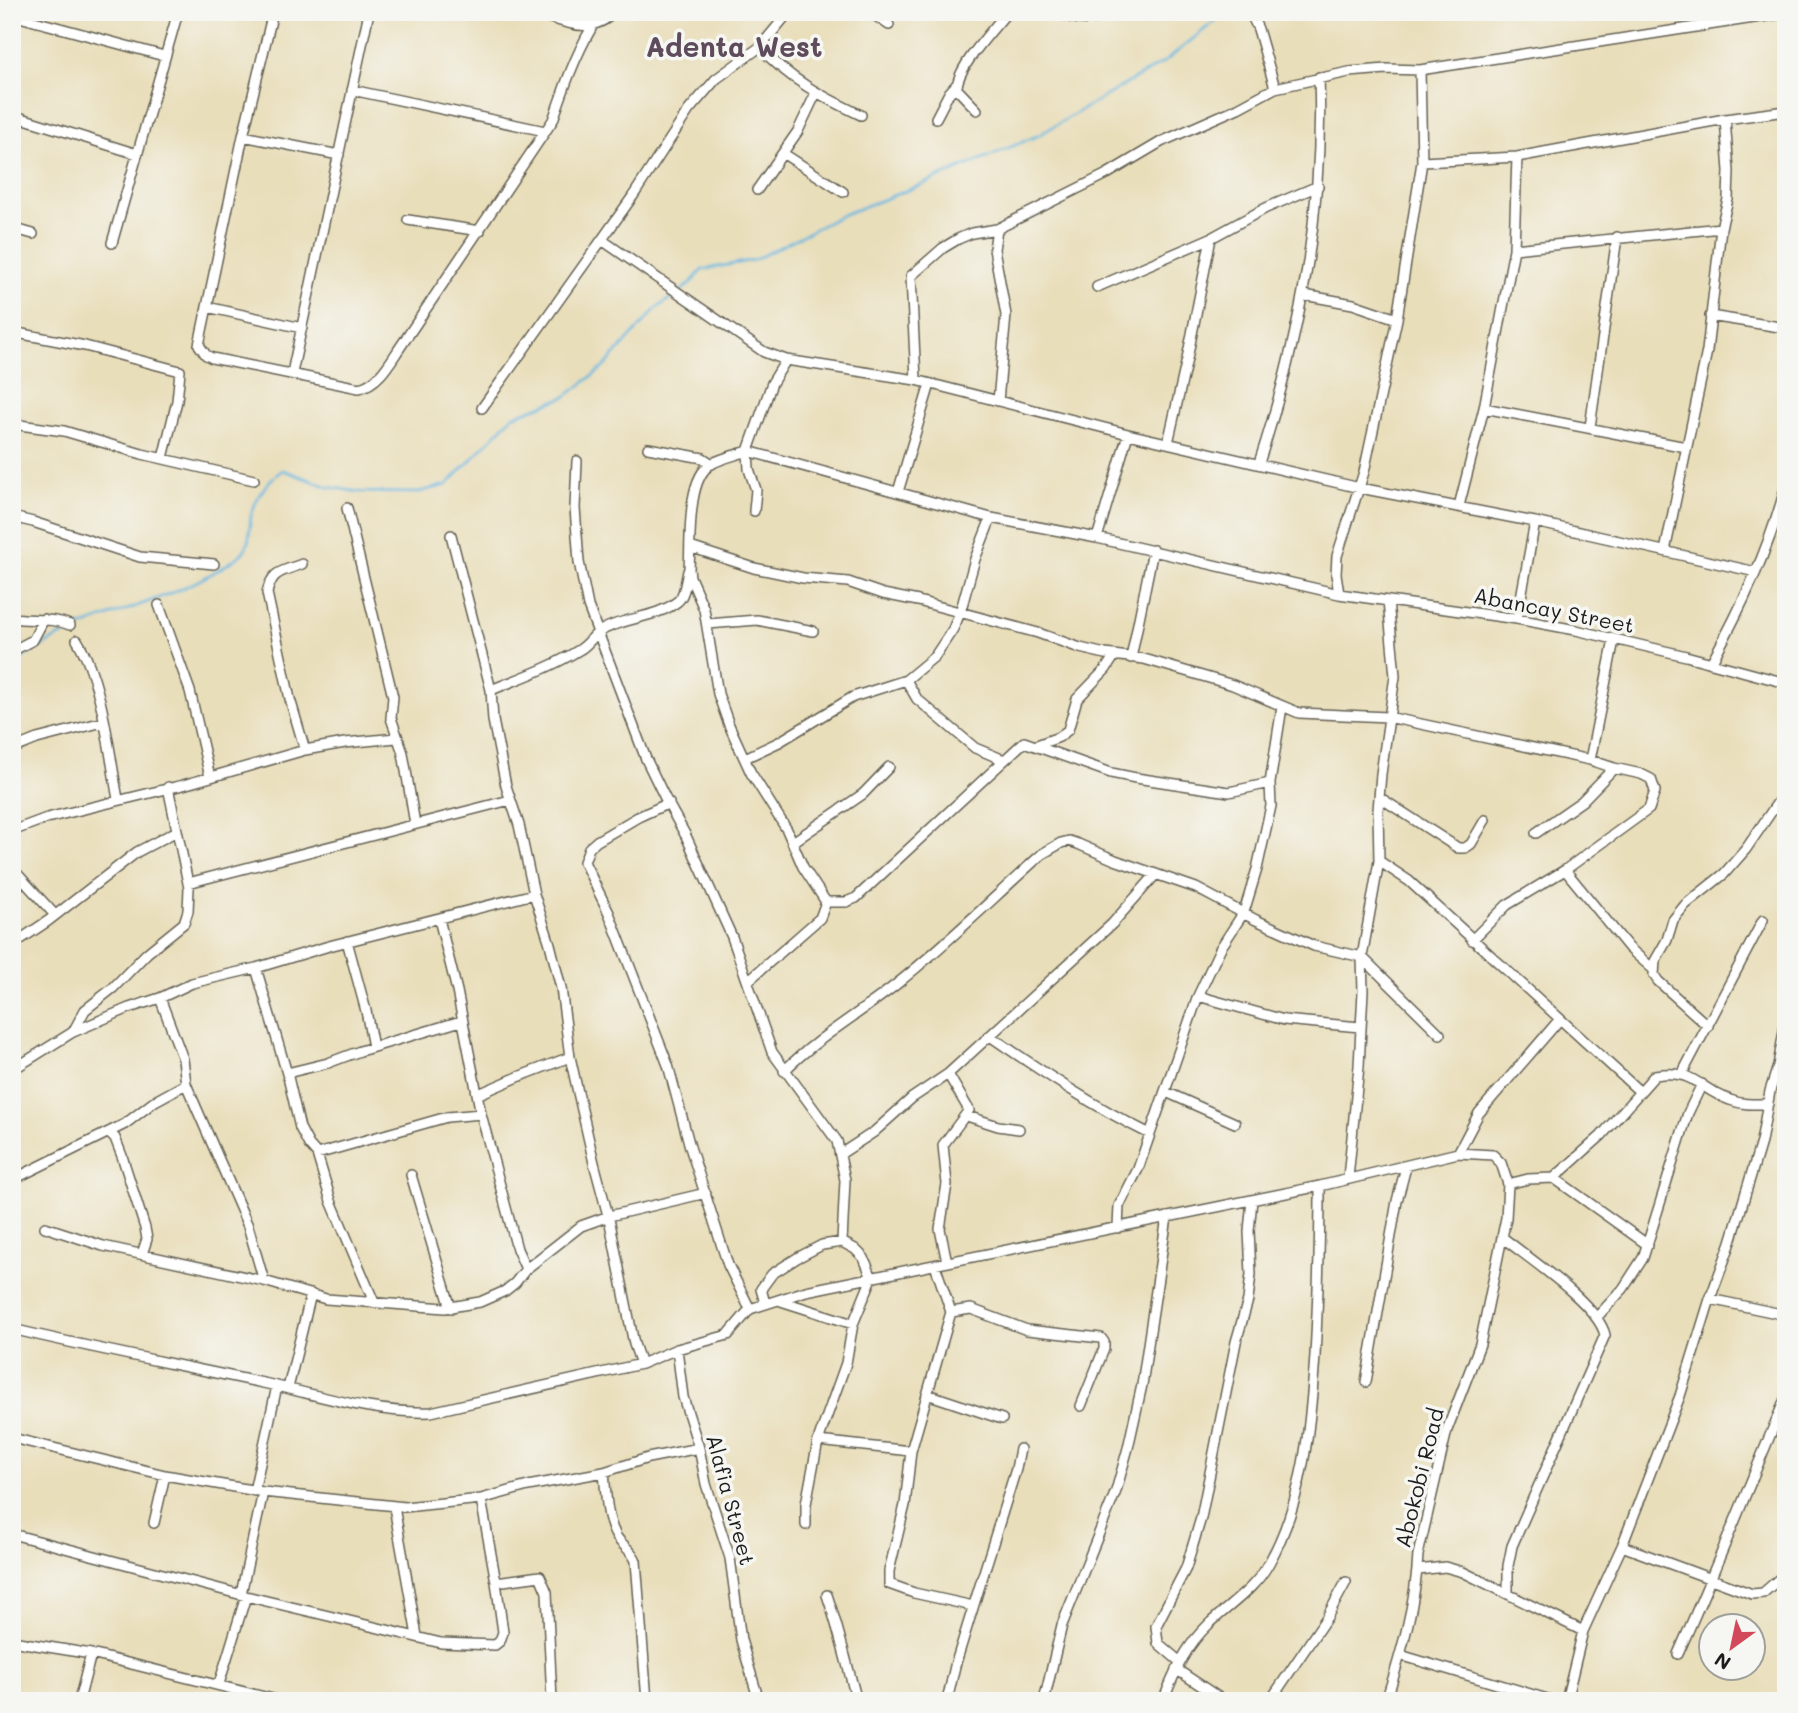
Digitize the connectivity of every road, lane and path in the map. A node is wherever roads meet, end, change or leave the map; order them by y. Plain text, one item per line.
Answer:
1 (178, 12) edge
2 (273, 12) edge
3 (369, 12) edge
4 (533, 12) edge
5 (614, 12) edge
6 (789, 12) edge
7 (870, 12) edge
8 (1007, 12) edge
9 (1056, 12) edge
10 (1119, 12) edge
11 (1250, 12) edge
12 (1786, 13) edge
13 (12, 15) edge
14 (889, 25) dead end
15 (592, 27) junction
16 (760, 47) junction
17 (164, 56) junction
18 (1420, 70) junction
19 (1319, 77) junction
20 (957, 84) junction
21 (1275, 88) junction
22 (352, 90) junction
23 (816, 93) junction
24 (977, 110) dead end
25 (1786, 111) edge
26 (12, 115) edge
27 (861, 115) dead end
28 (936, 118) dead end
29 (1725, 119) junction
30 (545, 131) junction
31 (243, 136) junction
32 (137, 154) junction
33 (783, 154) junction
34 (339, 155) junction
35 (1517, 157) junction
36 (1422, 162) junction
37 (1318, 186) junction
38 (757, 190) dead end
39 (843, 192) dead end
40 (408, 219) dead end
41 (12, 228) edge
42 (1721, 228) junction
43 (997, 229) junction
44 (480, 230) junction
45 (33, 234) dead end
46 (1617, 237) junction
47 (1211, 238) junction
48 (602, 240) junction
49 (112, 243) dead end
50 (1514, 249) junction
51 (1097, 287) dead end
52 (1304, 295) junction
53 (207, 307) junction
54 (1710, 316) junction
55 (1397, 319) junction
56 (302, 328) junction
57 (1786, 328) edge
58 (12, 332) edge
59 (786, 360) junction
60 (292, 373) junction
61 (916, 380) junction
62 (930, 384) junction
63 (998, 401) junction
64 (482, 408) dead end
65 (1483, 408) junction
66 (12, 424) edge
67 (1590, 428) junction
68 (1128, 435) junction
69 (1168, 443) junction
70 (1686, 447) junction
71 (648, 448) dead end
72 (748, 451) junction
73 (163, 458) junction
74 (577, 461) dead end
75 (1259, 463) junction
76 (712, 464) junction
77 (254, 480) dead end
78 (1786, 485) edge
79 (1360, 488) junction
80 (898, 492) junction
81 (1459, 506) junction
82 (348, 508) dead end
83 (754, 511) dead end
84 (12, 517) edge
85 (991, 518) junction
86 (1535, 522) junction
87 (452, 535) dead end
88 (1097, 538) junction
89 (690, 547) junction
90 (1153, 550) junction
91 (1665, 551) junction
92 (214, 564) dead end
93 (302, 564) dead end
94 (689, 569) junction
95 (1756, 572) junction
96 (1339, 594) junction
97 (1388, 601) junction
98 (159, 605) dead end
99 (960, 613) junction
100 (12, 618) edge
101 (44, 619) junction
102 (1517, 619) junction
103 (708, 624) junction
104 (70, 625) dead end
105 (813, 631) dead end
106 (599, 632) junction
107 (77, 640) dead end
108 (1614, 640) junction
109 (12, 651) edge
110 (1115, 655) junction
111 (1131, 658) junction
112 (1711, 663) junction
113 (906, 680) junction
114 (1786, 683) edge
115 (491, 690) junction
116 (1282, 707) junction
117 (1388, 718) junction
118 (103, 722) junction
119 (396, 738) junction
120 (1037, 745) junction
121 (12, 749) edge
122 (305, 750) junction
123 (745, 758) junction
124 (1004, 760) junction
125 (1590, 760) junction
126 (889, 767) dead end
127 (1614, 768) junction
128 (210, 777) junction
129 (1270, 783) junction
130 (1786, 786) edge
131 (168, 787) junction
132 (1379, 797) junction
133 (118, 799) junction
134 (510, 800) junction
135 (669, 803) junction
136 (1485, 820) dead end
137 (415, 824) junction
138 (12, 831) edge
139 (177, 831) junction
140 (1536, 833) dead end
141 (793, 842) junction
142 (1379, 861) junction
143 (12, 867) edge
144 (1565, 870) junction
145 (1156, 874) junction
146 (188, 883) junction
147 (534, 894) junction
148 (826, 902) junction
149 (1244, 912) junction
150 (55, 915) junction
151 (439, 919) junction
152 (1763, 920) dead end
153 (1472, 940) junction
154 (347, 941) junction
155 (12, 945) edge
156 (1362, 957) junction
157 (256, 968) junction
158 (1654, 972) junction
159 (749, 980) junction
160 (1198, 996) junction
161 (160, 998) junction
162 (1786, 1018) edge
163 (1560, 1019) junction
164 (461, 1021) junction
165 (1708, 1026) junction
166 (1360, 1027) junction
167 (73, 1032) junction
168 (1440, 1034) dead end
169 (990, 1035) junction
170 (373, 1047) junction
171 (570, 1057) junction
172 (1782, 1067) edge
173 (12, 1070) edge
174 (784, 1071) junction
175 (287, 1073) junction
176 (948, 1074) junction
177 (1682, 1074) junction
178 (186, 1084) junction
179 (1702, 1084) junction
180 (1639, 1091) junction
181 (1166, 1092) junction
182 (479, 1094) junction
183 (1769, 1104) junction
184 (481, 1114) junction
185 (967, 1116) junction
186 (1235, 1123) dead end
187 (1019, 1129) dead end
188 (109, 1132) junction
189 (1150, 1134) junction
190 (842, 1153) junction
191 (1458, 1153) junction
192 (317, 1154) junction
193 (1406, 1167) junction
194 (411, 1175) dead end
195 (1348, 1178) junction
196 (1554, 1178) junction
197 (12, 1180) edge
198 (1508, 1184) junction
199 (1320, 1186) junction
200 (706, 1193) junction
201 (1252, 1200) junction
202 (609, 1216) junction
203 (1167, 1217) junction
204 (46, 1227) dead end
205 (1118, 1227) junction
206 (1502, 1237) junction
207 (842, 1242) junction
208 (1648, 1245) junction
209 (142, 1254) junction
210 (947, 1262) junction
211 (935, 1265) junction
212 (526, 1269) junction
213 (872, 1278) junction
214 (264, 1281) junction
215 (311, 1294) junction
216 (1710, 1299) junction
217 (780, 1301) junction
218 (374, 1302) junction
219 (765, 1303) junction
220 (452, 1308) junction
221 (750, 1309) junction
222 (951, 1312) junction
223 (1786, 1315) edge
224 (1597, 1317) junction
225 (853, 1324) junction
226 (12, 1329) edge
227 (677, 1349) junction
228 (641, 1364) junction
229 (1366, 1382) dead end
230 (277, 1386) junction
231 (288, 1388) junction
232 (927, 1395) junction
233 (1786, 1397) edge
234 (1081, 1406) dead end
235 (1002, 1419) dead end
236 (12, 1438) edge
237 (818, 1441) junction
238 (699, 1448) junction
239 (1020, 1449) dead end
240 (911, 1451) junction
241 (604, 1472) junction
242 (164, 1475) junction
243 (259, 1492) junction
244 (481, 1499) junction
245 (394, 1507) junction
246 (154, 1523) dead end
247 (806, 1525) dead end
248 (12, 1534) edge
249 (1622, 1546) junction
250 (1418, 1570) junction
251 (1786, 1573) edge
252 (1712, 1577) junction
253 (496, 1582) junction
254 (1346, 1582) dead end
255 (1508, 1592) junction
256 (243, 1595) junction
257 (827, 1595) dead end
258 (973, 1606) junction
259 (1583, 1631) junction
260 (417, 1636) junction
261 (12, 1641) edge
262 (91, 1654) junction
263 (1678, 1654) dead end
264 (1400, 1655) junction
265 (1178, 1665) junction
266 (219, 1684) junction
267 (79, 1701) edge
268 (281, 1701) edge
269 (552, 1701) edge
270 (647, 1701) edge
271 (759, 1701) edge
272 (857, 1701) edge
273 (947, 1701) edge
274 (1044, 1701) edge
275 (1163, 1701) edge
276 (1224, 1701) edge
277 (1270, 1701) edge
278 (1386, 1701) edge
279 (1554, 1701) edge
280 (1566, 1701) edge

1 - 17 street
2 - 31 street
3 - 22 street
4 - 15 street
5 - 15 street
6 - 16 street
7 - 14 street
8 - 20 street
9 - 10 street
11 - 21 street
12 - 18 street
13 - 17 street
15 - 30 street
16 - 23 street
16 - 48 street
17 - 32 street
18 - 19 street
18 - 36 street
19 - 21 street
19 - 37 street
20 - 24 street
20 - 28 street
21 - 43 street
22 - 30 street
22 - 34 street
23 - 27 street
23 - 33 street
25 - 29 street
26 - 32 street
29 - 35 street
29 - 42 street
30 - 44 street
31 - 34 street
31 - 53 street
32 - 49 street
33 - 38 street
33 - 39 street
34 - 56 street
35 - 36 street
35 - 50 street
36 - 55 street
37 - 47 street
37 - 52 street
40 - 44 street
41 - 45 street
42 - 46 street
42 - 54 street
43 - 61 street
43 - 63 street
44 - 60 street
46 - 50 street
46 - 67 street
47 - 51 street
47 - 69 street
48 - 59 street
48 - 64 street
50 - 65 street
52 - 55 street
52 - 75 street
53 - 56 street
53 - 60 street
54 - 57 street
54 - 70 street
55 - 79 street
56 - 60 street
58 - 73 street
59 - 61 street
59 - 72 street
61 - 62 street
62 - 63 street
62 - 80 street
63 - 68 street
65 - 67 street
65 - 81 street
66 - 73 street
67 - 70 street
68 - 69 street
68 - 88 street
69 - 75 street
70 - 91 street
71 - 76 street
72 - 76 street
72 - 80 street, Abancay Street
72 - 83 street
73 - 77 street
74 - 106 street
75 - 79 street
76 - 89 street
78 - 95 street
79 - 81 street
79 - 96 street
80 - 85 street, Abancay Street
81 - 86 street
82 - 119 street
84 - 92 street
85 - 88 street, Abancay Street
85 - 99 street
86 - 91 street
86 - 102 street
87 - 115 street
88 - 90 street, Abancay Street
89 - 94 street
89 - 99 street
90 - 96 street, Abancay Street
90 - 111 street
91 - 95 street
93 - 122 street
94 - 103 street
94 - 106 street
95 - 112 street
96 - 97 street, Abancay Street
97 - 102 street, Abancay Street
97 - 117 street
98 - 128 street
99 - 110 street
99 - 113 street
100 - 101 street
101 - 104 street
101 - 109 street
102 - 108 street, Abancay Street
103 - 105 street
103 - 123 street
106 - 115 street
106 - 135 street
107 - 118 street
108 - 112 street, Abancay Street
108 - 125 street
110 - 111 street
110 - 120 street
111 - 116 street
112 - 114 street, Abancay Street
113 - 123 street
113 - 124 street
115 - 134 street
116 - 117 street
116 - 129 street
117 - 125 street
117 - 132 street
118 - 121 street
118 - 133 street
119 - 122 street
119 - 137 street
120 - 124 street
120 - 129 street
122 - 128 street
123 - 141 street
124 - 148 street
125 - 127 street
126 - 141 street
127 - 140 street
127 - 144 street
128 - 131 street
129 - 149 street
130 - 158 street
131 - 133 street
131 - 139 street
132 - 136 street
132 - 142 street
133 - 138 street
134 - 137 street
134 - 147 street
135 - 159 street
135 - 200 street
137 - 146 street
139 - 146 street
139 - 150 street
141 - 148 street
142 - 153 street
142 - 156 street
143 - 150 street
144 - 153 street
144 - 158 street
145 - 149 street
145 - 169 street
145 - 174 street
146 - 167 street
147 - 151 street
147 - 171 street
148 - 159 street
149 - 156 street
149 - 160 street
150 - 155 street
151 - 154 street
151 - 164 street
152 - 165 street
153 - 163 street
154 - 157 street
154 - 170 street
156 - 166 street
156 - 168 street
157 - 161 street
157 - 175 street
158 - 165 street
159 - 174 street
160 - 166 street
160 - 181 street
161 - 167 street
161 - 178 street
162 - 172 street
163 - 180 street
163 - 191 street
164 - 170 street
164 - 182 street
165 - 177 street
166 - 195 street
167 - 173 street
169 - 176 street
169 - 189 street
170 - 175 street
171 - 182 street
171 - 202 street
172 - 183 street
174 - 190 street
175 - 192 street
176 - 185 street
176 - 190 street
177 - 179 street
177 - 180 street
178 - 188 street
178 - 214 street
179 - 183 street
179 - 208 street
180 - 196 street
181 - 186 street
181 - 189 street
182 - 184 street
183 - 216 street
184 - 192 street
184 - 212 street
185 - 187 street
185 - 210 street
188 - 197 street
188 - 209 street
189 - 205 street
190 - 207 street
191 - 193 street
191 - 198 street
192 - 218 street
193 - 195 street
193 - 229 street
194 - 220 street
195 - 199 street
196 - 198 street
196 - 208 street
198 - 206 street, Abokobi Road
199 - 201 street
199 - 265 street
200 - 202 street
200 - 221 street
201 - 203 street
201 - 265 street
202 - 212 street
202 - 228 street
203 - 205 street
203 - 274 street
204 - 209 street
205 - 210 street
206 - 224 street
206 - 250 street, Abokobi Road
207 - 213 street
207 - 219 street
208 - 224 street
209 - 214 street
210 - 211 street
211 - 213 street
211 - 222 street
212 - 220 street
213 - 217 street
213 - 225 street
214 - 215 street
215 - 218 street
215 - 231 street
216 - 223 street
216 - 249 street
217 - 219 street
217 - 225 street
218 - 220 street
219 - 221 street
221 - 227 street
222 - 232 street
222 - 234 street
224 - 255 street
225 - 237 street
226 - 230 street
227 - 228 street
227 - 238 street, Alafia Street
228 - 231 street
230 - 231 street
230 - 243 street
232 - 235 street
232 - 240 street
233 - 252 street
236 - 242 street
237 - 240 street
237 - 247 street
238 - 241 street
238 - 271 street, Alafia Street
239 - 258 street
240 - 258 street
241 - 244 street
241 - 270 street
242 - 243 street
242 - 246 street
243 - 245 street
243 - 256 street
244 - 245 street
244 - 253 street
245 - 260 street
248 - 256 street
249 - 252 street
249 - 259 street
250 - 255 street
250 - 264 street, Abokobi Road
251 - 252 street
252 - 263 street
253 - 260 street
253 - 269 street
254 - 277 street
255 - 259 street
256 - 260 street
256 - 266 street
257 - 272 street
258 - 273 street
259 - 280 street
261 - 262 street
262 - 266 street
262 - 267 street
264 - 278 street, Abokobi Road
264 - 279 street
265 - 275 street
265 - 276 street
266 - 268 street

